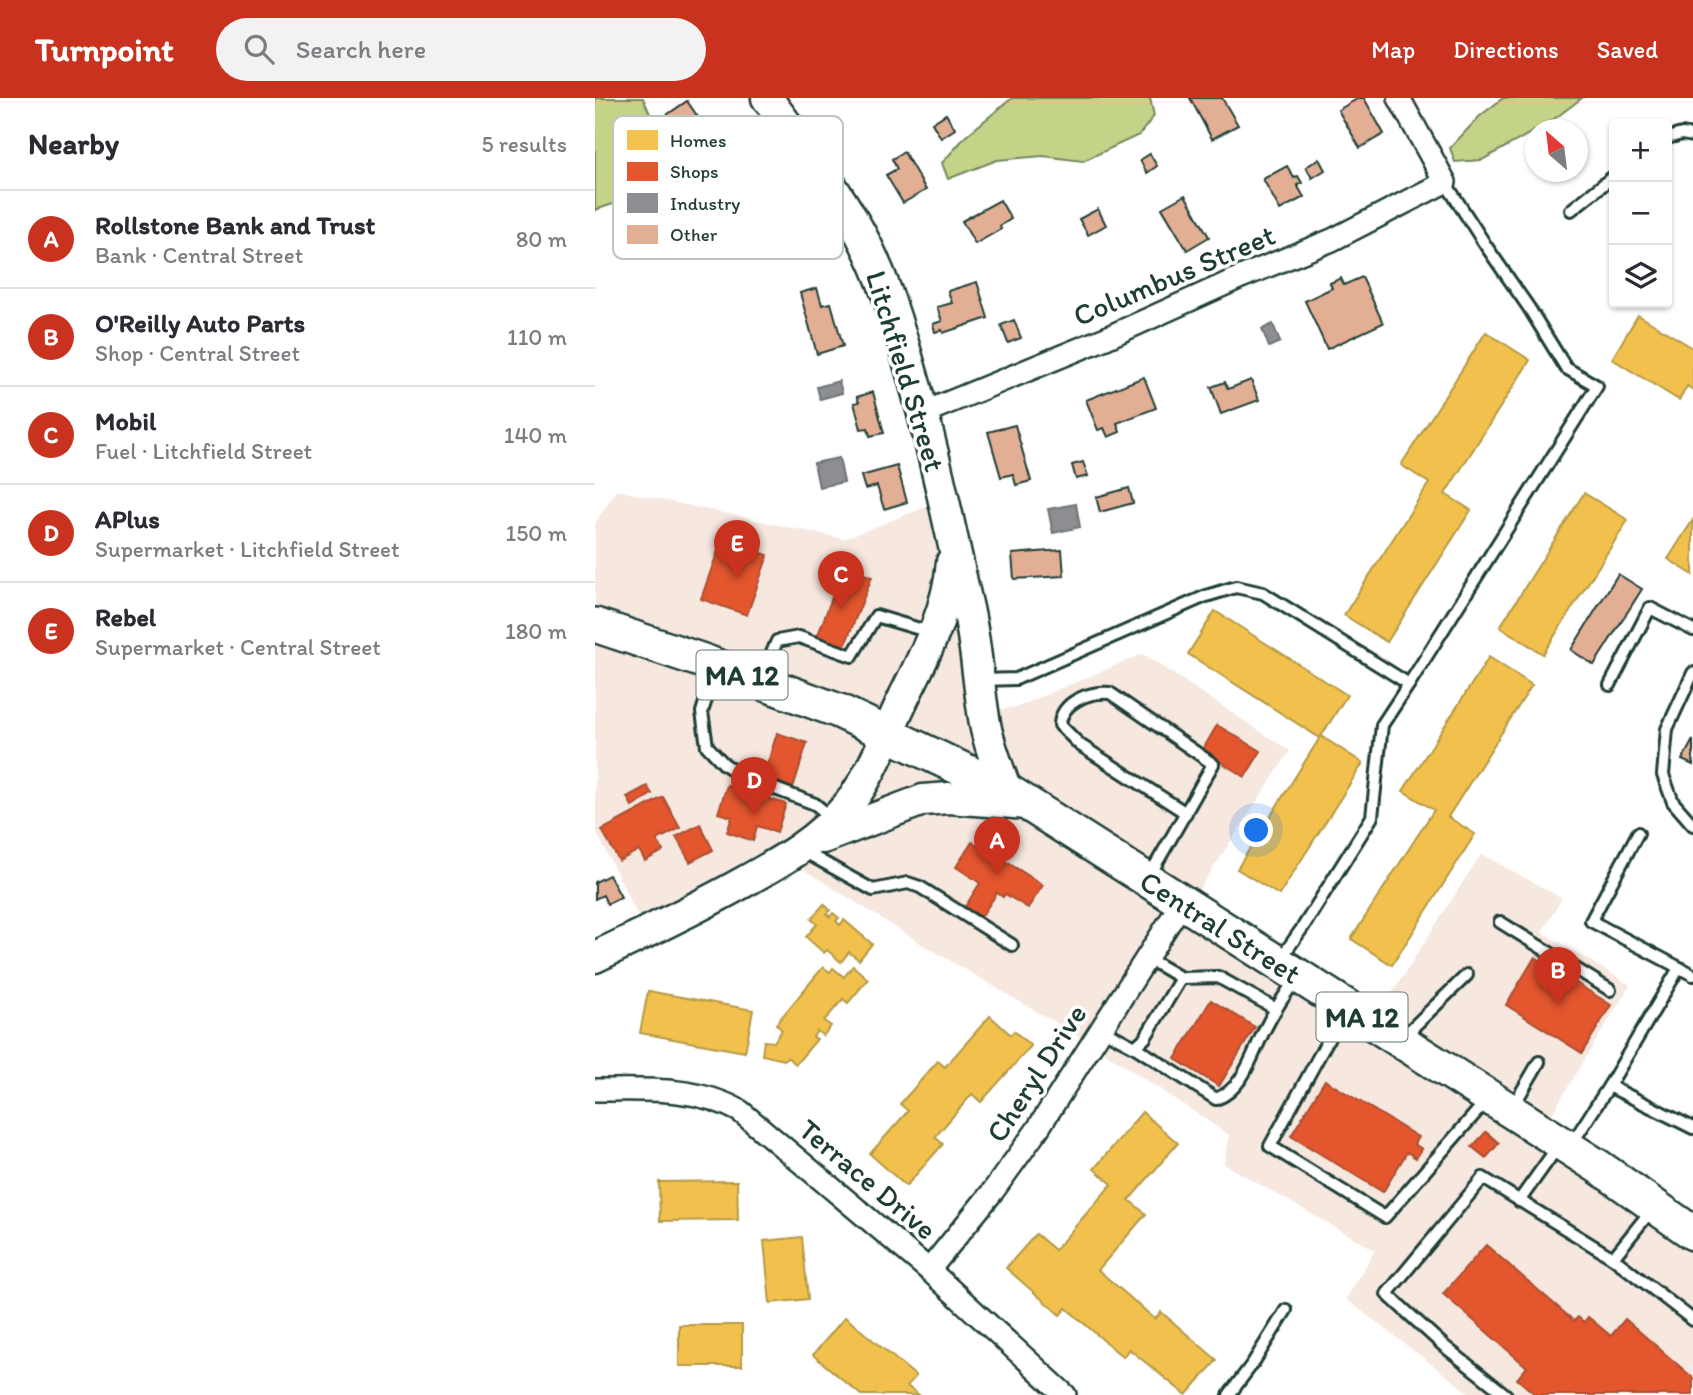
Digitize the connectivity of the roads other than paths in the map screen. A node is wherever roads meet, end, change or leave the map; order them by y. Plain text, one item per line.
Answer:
1 (767, 98) edge
2 (1399, 98) edge
3 (780, 116) edge
4 (1693, 136) edge
5 (1672, 137) edge
6 (1609, 180) edge
7 (1445, 182) junction
8 (843, 206) edge
9 (1571, 210) dead end
10 (923, 413) junction
11 (953, 547) junction
12 (595, 625) edge
13 (1693, 630) edge
14 (934, 633) junction
15 (716, 666) junction
16 (1693, 673) edge
17 (979, 680) junction
18 (760, 681) junction
19 (1409, 684) junction
20 (1610, 685) dead end
21 (887, 732) junction
22 (1017, 797) junction
23 (1185, 813) junction
24 (834, 820) junction
25 (1693, 825) edge
26 (1638, 833) dead end
27 (805, 846) junction
28 (1147, 878) junction
29 (1183, 901) junction
30 (1500, 922) dead end
31 (1012, 945) dead end
32 (595, 957) edge
33 (1147, 958) junction
34 (1679, 968) junction
35 (1288, 970) junction
36 (1467, 975) dead end
37 (1693, 975) edge
38 (1181, 978) junction
39 (1610, 990) dead end
40 (1276, 1009) junction
41 (1351, 1009) junction
42 (1101, 1029) junction
43 (1400, 1040) junction
44 (1135, 1047) junction
45 (1539, 1062) dead end
46 (1609, 1086) junction
47 (595, 1090) edge
48 (1500, 1104) junction
49 (1693, 1128) edge
50 (1565, 1145) junction
51 (1520, 1201) junction
52 (1655, 1206) junction
53 (1693, 1233) edge
54 (1613, 1258) junction
55 (929, 1270) junction
56 (1286, 1310) dead end
57 (1693, 1320) edge
58 (1061, 1394) edge
59 (1229, 1395) edge
60 (1506, 1395) edge

1 - 3 main road, Litchfield Street
2 - 7 street
4 - 5 lane
6 - 9 lane
7 - 10 street, Columbus Street
7 - 19 lane
8 - 10 main road, Litchfield Street
10 - 11 main road, Litchfield Street
11 - 14 main road, Litchfield Street
11 - 17 main road, Litchfield Street
12 - 15 main road, Central Street / MA 12
13 - 20 lane
14 - 18 lane
14 - 21 main road, Litchfield Street
15 - 18 main road, Central Street / MA 12
15 - 24 lane
16 - 25 lane
17 - 19 lane
17 - 22 main road, Litchfield Street
18 - 21 main road, Central Street / MA 12
19 - 35 lane
21 - 22 main road, Central Street / MA 12
21 - 24 main road, Litchfield Street
22 - 27 main road, Central Street
22 - 28 main road, Central Street / MA 12
23 - 23 lane
23 - 28 lane
24 - 27 main road, Litchfield Street
26 - 34 lane
27 - 31 lane
27 - 32 main road, Litchfield Street
28 - 29 main road, Central Street / MA 12
29 - 33 street, Cheryl Drive
29 - 35 main road, Central Street / MA 12
30 - 39 lane
33 - 38 lane
33 - 42 street, Cheryl Drive
34 - 37 lane
34 - 46 lane
35 - 40 lane
35 - 41 main road, Central Street / MA 12
36 - 43 lane
38 - 40 lane
38 - 44 lane
40 - 44 lane
41 - 43 main road, Central Street / MA 12
41 - 48 lane
42 - 44 lane
42 - 55 street, Cheryl Drive
43 - 48 main road, Central Street / MA 12
45 - 48 lane
46 - 49 lane
46 - 50 lane
47 - 55 street, Terrace Drive
48 - 50 main road, Central Street / MA 12
50 - 51 lane
50 - 52 main road, Central Street / MA 12
51 - 54 lane
51 - 60 lane
52 - 53 main road, Central Street / MA 12
52 - 54 lane
54 - 57 lane
55 - 58 street, Terrace Drive
56 - 59 lane

